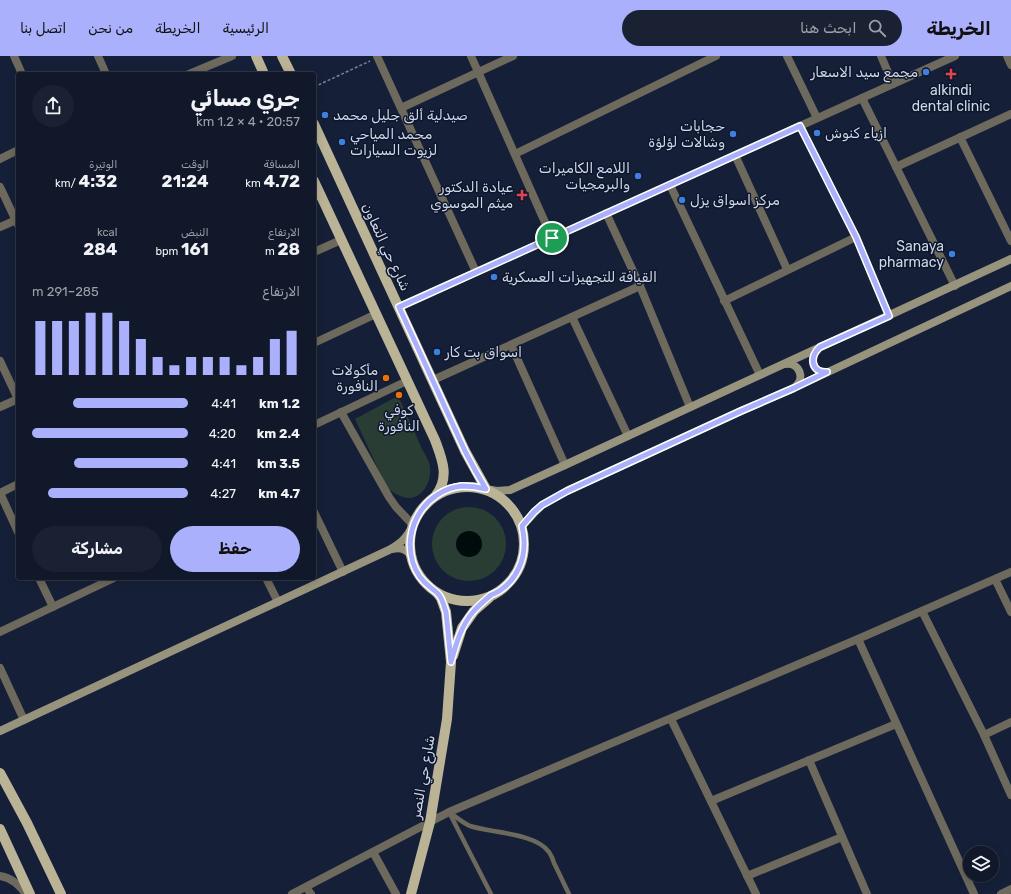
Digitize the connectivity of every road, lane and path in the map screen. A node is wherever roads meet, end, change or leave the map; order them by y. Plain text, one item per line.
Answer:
1 (14, 56) edge
2 (98, 56) edge
3 (232, 56) edge
4 (256, 56) edge
5 (282, 56) edge
6 (471, 56) edge
7 (513, 56) edge
8 (716, 56) edge
9 (788, 56) edge
10 (881, 56) edge
11 (955, 56) edge
12 (1007, 56) edge
13 (377, 57) edge
14 (1011, 65) edge
15 (21, 72) edge
16 (105, 72) edge
17 (194, 72) edge
18 (263, 72) edge
19 (290, 72) edge
20 (478, 72) junction
21 (893, 84) junction
22 (316, 86) edge
23 (862, 98) junction
24 (401, 108) junction
25 (1011, 114) edge
26 (817, 118) junction
27 (800, 126) junction
28 (316, 128) edge
29 (960, 137) junction
30 (16, 151) edge
31 (514, 154) junction
32 (735, 155) junction
33 (0, 159) edge
34 (896, 168) junction
35 (316, 185) edge
36 (670, 185) junction
37 (0, 187) edge
38 (606, 213) junction
39 (16, 221) edge
40 (16, 223) edge
41 (0, 227) edge
42 (856, 237) junction
43 (552, 238) junction
44 (342, 240) junction
45 (1011, 241) edge
46 (316, 251) edge
47 (1011, 260) edge
48 (787, 270) junction
49 (476, 272) junction
50 (640, 286) junction
51 (955, 286) junction
52 (1011, 286) edge
53 (724, 301) junction
54 (399, 307) junction
55 (376, 314) junction
56 (889, 316) junction
57 (572, 317) junction
58 (316, 342) edge
59 (511, 345) junction
60 (820, 347) junction
61 (0, 361) edge
62 (784, 364) junction
63 (827, 372) junction
64 (760, 376) junction
65 (433, 380) junction
66 (407, 381) junction
67 (794, 388) junction
68 (16, 395) edge
69 (16, 400) edge
70 (690, 407) junction
71 (0, 408) edge
72 (341, 412) junction
73 (316, 424) edge
74 (628, 436) junction
75 (565, 465) junction
76 (16, 485) edge
77 (486, 489) junction
78 (0, 493) edge
79 (428, 502) junction
80 (316, 516) edge
81 (413, 525) junction
82 (522, 526) junction
83 (16, 528) edge
84 (389, 550) junction
85 (412, 557) junction
86 (343, 572) junction
87 (1011, 572) edge
88 (995, 579) junction
89 (41, 580) edge
90 (110, 580) edge
91 (267, 580) edge
92 (437, 593) junction
93 (490, 596) junction
94 (278, 602) junction
95 (53, 607) junction
96 (922, 611) junction
97 (1011, 612) edge
98 (0, 632) edge
99 (858, 639) junction
100 (451, 662) junction
101 (0, 668) edge
102 (671, 719) junction
103 (24, 720) junction
104 (1011, 722) edge
105 (896, 724) junction
106 (0, 731) edge
107 (984, 735) junction
108 (809, 760) junction
109 (0, 773) edge
110 (1011, 795) edge
111 (711, 801) junction
112 (449, 812) junction
113 (430, 822) junction
114 (0, 829) edge
115 (842, 837) junction
116 (373, 852) junction
117 (0, 876) edge
118 (747, 876) junction
119 (306, 887) junction
120 (413, 892) edge
121 (26, 894) edge
122 (30, 894) edge
123 (61, 894) edge
124 (292, 894) edge
125 (311, 894) edge
126 (396, 894) edge
127 (491, 894) edge
128 (569, 894) edge
129 (756, 894) edge
130 (867, 894) edge
131 (974, 894) edge

1 - 15 street
2 - 16 street
3 - 17 street
4 - 18 main road
5 - 19 main road
6 - 20 street
7 - 20 street
8 - 31 street
9 - 26 street
10 - 21 street
11 - 21 street
12 - 14 street
13 - 22 path
13 - 24 street
20 - 24 street
20 - 31 street
21 - 23 street
23 - 26 street
23 - 34 street
24 - 49 street
25 - 29 street
26 - 27 street
27 - 32 street
27 - 42 street
28 - 54 main road, شارع حي التعاون
29 - 34 street
29 - 45 street
30 - 33 street
31 - 43 street
32 - 36 street
32 - 48 street
34 - 51 street
35 - 44 main road
36 - 38 street
36 - 53 street
37 - 39 street
38 - 43 street
38 - 50 street
40 - 41 street
42 - 48 street
42 - 56 street
43 - 49 street
44 - 46 street
44 - 55 main road
47 - 51 main road
48 - 53 street
49 - 54 street
50 - 57 street
50 - 70 street
51 - 56 main road
52 - 63 main road
53 - 64 street
54 - 65 main road, شارع حي التعاون
55 - 58 street
55 - 66 main road
56 - 60 main road
57 - 59 street
57 - 74 street
59 - 65 street
59 - 75 street
60 - 62 main road
60 - 63 main road
61 - 68 street
62 - 64 main road
62 - 67 main road
63 - 67 main road
64 - 70 main road
65 - 77 main road, شارع حي التعاون
66 - 72 street
66 - 79 main road
67 - 82 main road
69 - 71 street
70 - 74 main road
72 - 73 street
72 - 81 street
74 - 75 main road
75 - 77 main road
76 - 78 street
77 - 79 main road
77 - 82 main road
78 - 83 street
79 - 81 main road
80 - 86 street
81 - 84 main road
81 - 85 main road
82 - 93 main road
84 - 85 main road
84 - 86 main road
85 - 92 main road
86 - 94 main road
87 - 88 street
88 - 96 street
88 - 97 street
89 - 95 street
90 - 95 street
91 - 94 street
92 - 93 main road
92 - 100 main road
93 - 100 main road
94 - 103 main road
95 - 98 street
96 - 99 street
96 - 107 street
99 - 102 street
99 - 105 street
100 - 113 main road, شارع حي النصر
101 - 103 street
102 - 111 street
102 - 112 street
103 - 106 main road
104 - 107 street
105 - 108 street
105 - 131 street
107 - 110 street
108 - 111 street
108 - 115 street
109 - 123 main road
111 - 118 street
112 - 113 street
112 - 127 lane
112 - 128 lane
113 - 116 street
113 - 120 main road, شارع حي النصر
114 - 122 main road
115 - 118 street
115 - 130 street
116 - 119 street
116 - 126 street
117 - 121 street
118 - 129 street
119 - 124 street
119 - 125 street

